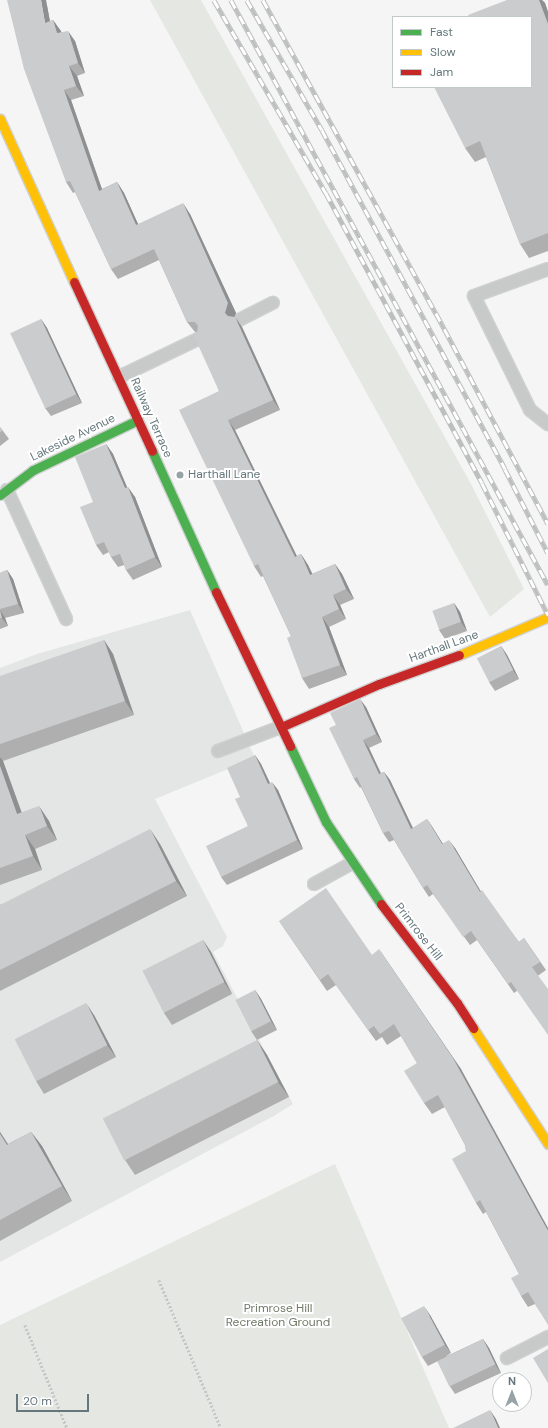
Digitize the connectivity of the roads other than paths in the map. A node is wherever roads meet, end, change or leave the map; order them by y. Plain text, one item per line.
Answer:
1 (0, 119) edge
2 (548, 269) edge
3 (273, 303) dead end
4 (238, 320) edge
5 (198, 339) edge
6 (120, 376) junction
7 (138, 420) junction
8 (548, 424) edge
9 (4, 492) edge
10 (548, 617) edge
11 (66, 619) dead end
12 (281, 727) junction
13 (218, 751) dead end
14 (352, 863) junction
15 (314, 884) dead end
16 (548, 1144) edge
17 (548, 1337) edge
18 (508, 1358) dead end

1 - 6 street, Railway Terrace
2 - 8 lane
3 - 4 lane
5 - 6 lane
6 - 7 street, Railway Terrace
7 - 9 street, Lakeside Avenue
7 - 12 street, Railway Terrace
9 - 11 lane
10 - 12 street, Harthall Lane
12 - 13 lane
12 - 14 street, Primrose Hill
14 - 15 lane
14 - 16 street, Primrose Hill
17 - 18 lane

